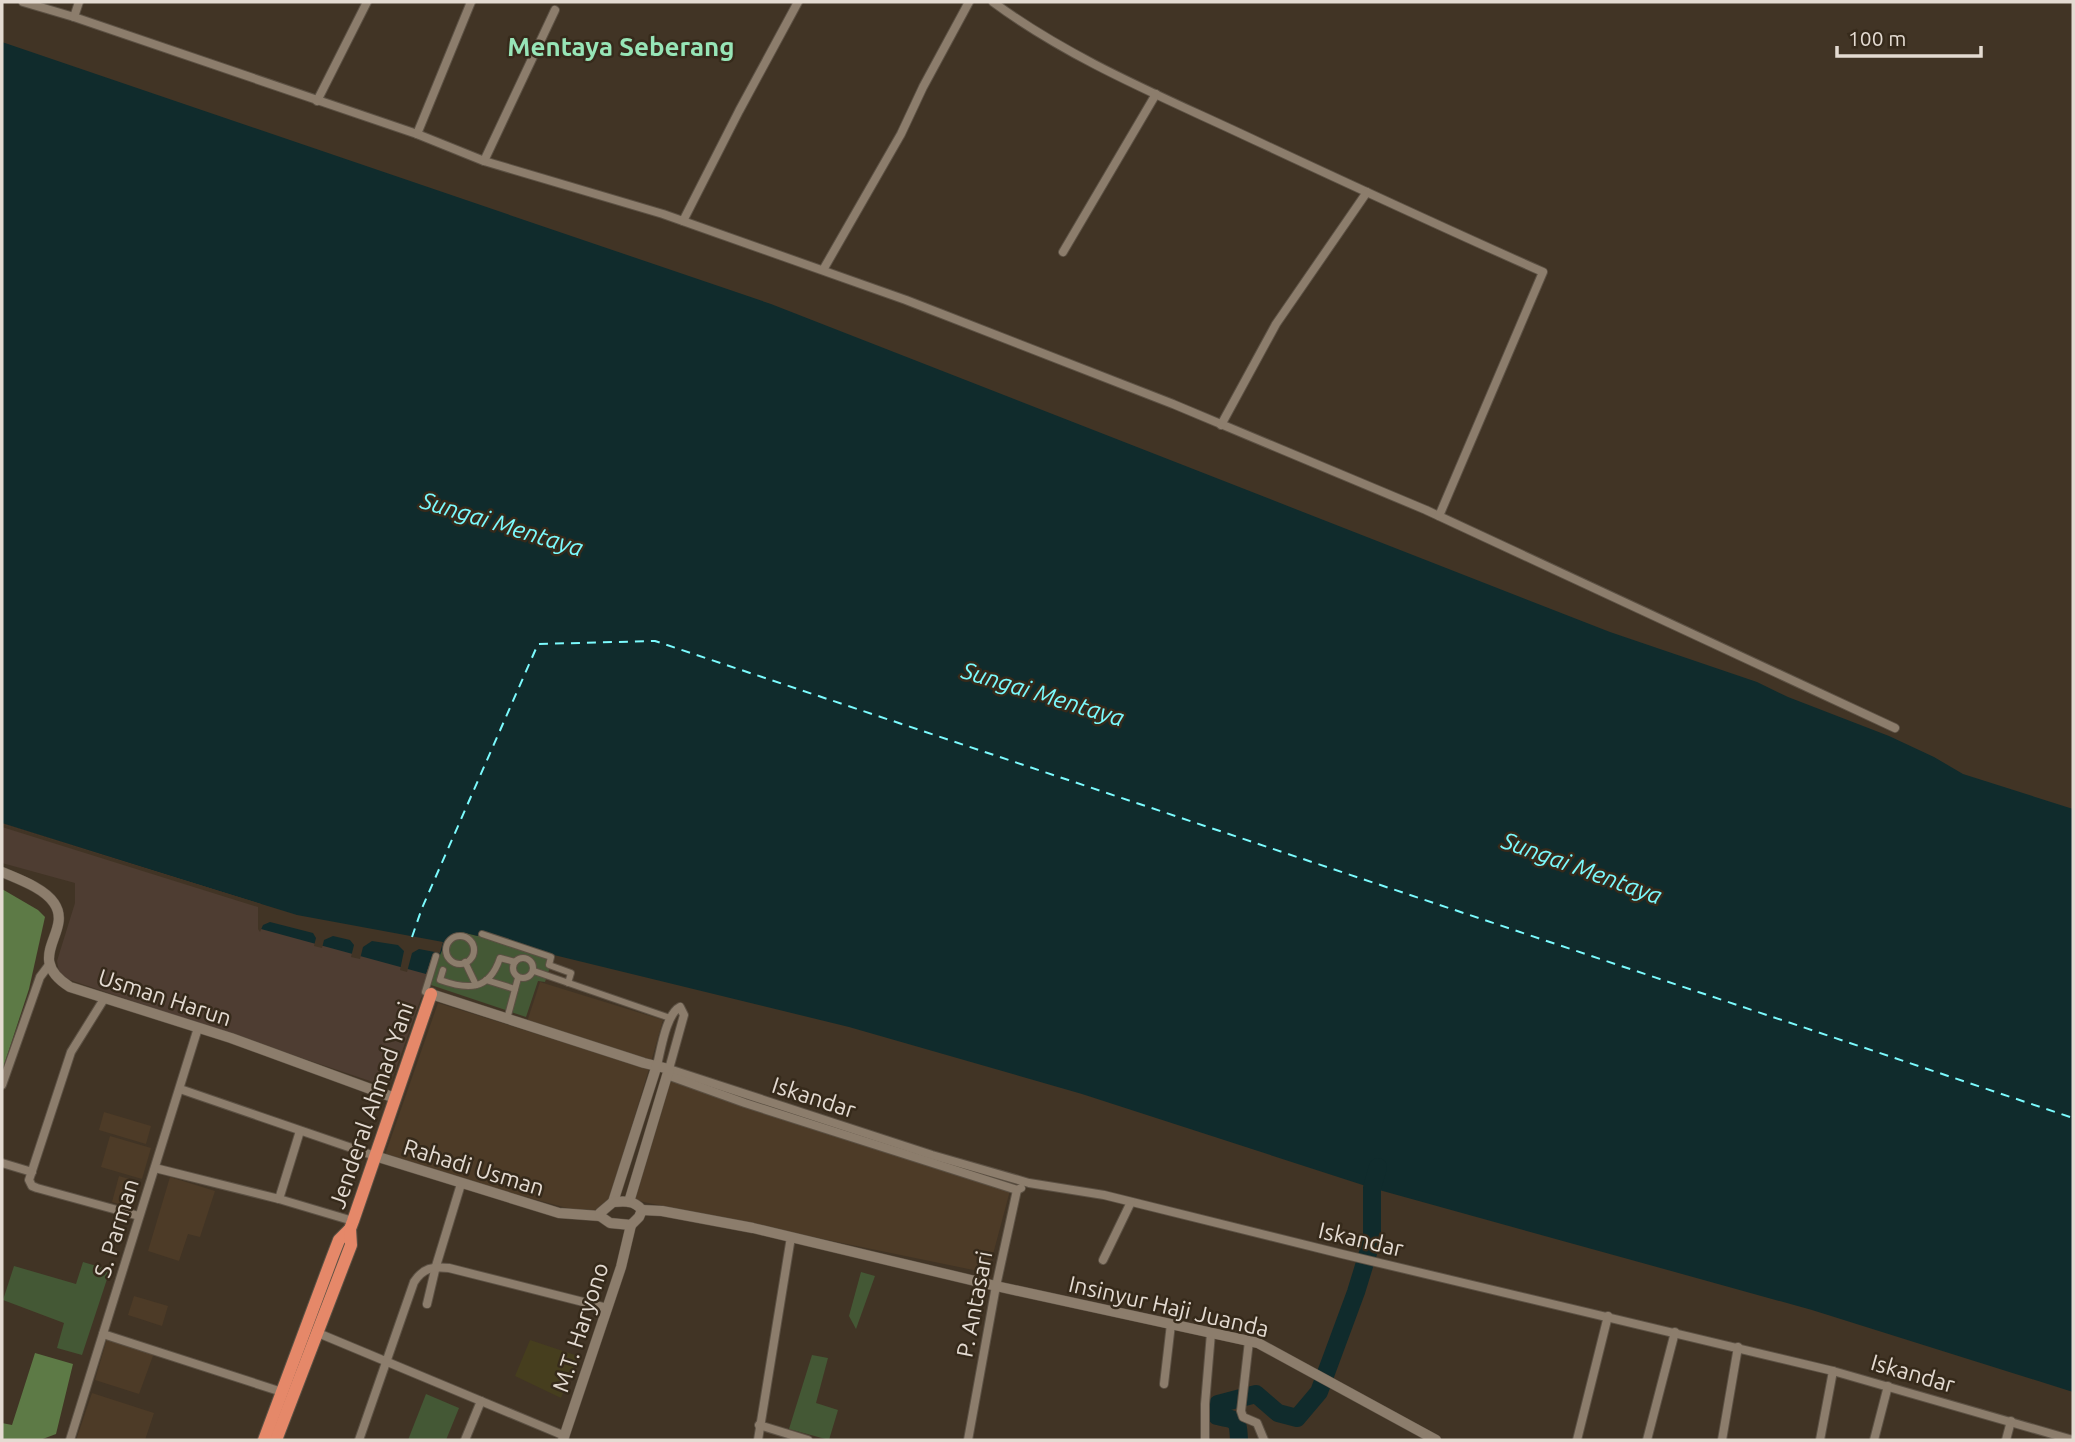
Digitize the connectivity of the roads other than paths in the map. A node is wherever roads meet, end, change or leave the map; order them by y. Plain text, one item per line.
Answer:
1 (23, 2) edge
2 (79, 2) edge
3 (368, 2) edge
4 (471, 2) edge
5 (798, 2) edge
6 (969, 2) edge
7 (993, 2) edge
8 (555, 9) dead end
9 (74, 17) junction
10 (1156, 94) junction
11 (317, 101) junction
12 (417, 134) junction
13 (484, 161) junction
14 (1367, 192) junction
15 (683, 221) junction
16 (1063, 251) dead end
17 (823, 270) junction
18 (1221, 425) junction
19 (1439, 516) junction
20 (1895, 728) dead end
21 (2, 872) edge
22 (482, 934) dead end
23 (436, 956) dead end
24 (465, 962) junction
25 (515, 962) junction
26 (49, 965) junction
27 (443, 970) dead end
28 (534, 971) junction
29 (518, 978) junction
30 (486, 980) junction
31 (568, 983) junction
32 (476, 985) junction
33 (515, 989) junction
34 (428, 993) junction
35 (104, 999) junction
36 (670, 1018) junction
37 (507, 1019) junction
38 (198, 1028) junction
39 (656, 1068) junction
40 (668, 1072) junction
41 (2, 1085) edge
42 (180, 1088) junction
43 (395, 1098) junction
44 (300, 1131) junction
45 (375, 1156) junction
46 (2, 1163) edge
47 (155, 1168) junction
48 (32, 1172) junction
49 (1029, 1183) junction
50 (461, 1184) junction
51 (1017, 1190) junction
52 (279, 1199) junction
53 (614, 1202) junction
54 (629, 1202) junction
55 (1131, 1202) junction
56 (642, 1210) junction
57 (139, 1216) junction
58 (600, 1216) junction
59 (352, 1225) junction
60 (631, 1225) junction
61 (791, 1237) junction
62 (1103, 1260) dead end
63 (436, 1266) junction
64 (996, 1286) junction
65 (427, 1304) dead end
66 (607, 1308) junction
67 (1608, 1316) junction
68 (1171, 1324) junction
69 (1675, 1332) junction
70 (317, 1333) junction
71 (1212, 1333) junction
72 (103, 1334) junction
73 (1249, 1341) junction
74 (1738, 1347) junction
75 (387, 1362) junction
76 (1833, 1371) junction
77 (1164, 1384) dead end
78 (1888, 1385) junction
79 (282, 1392) junction
80 (481, 1401) junction
81 (2011, 1421) junction
82 (759, 1425) junction
83 (564, 1438) edge
84 (70, 1440) edge
85 (264, 1440) edge
86 (276, 1440) edge
87 (359, 1440) edge
88 (465, 1440) edge
89 (758, 1440) edge
90 (808, 1440) edge
91 (968, 1440) edge
92 (1205, 1440) edge
93 (1264, 1440) edge
94 (1436, 1440) edge
95 (1577, 1440) edge
96 (1647, 1440) edge
97 (1722, 1440) edge
98 (1821, 1440) edge
99 (1874, 1440) edge
100 (2006, 1440) edge
101 (2070, 1440) edge

1 - 9 street
2 - 9 street
3 - 11 street
4 - 12 street
5 - 15 street
6 - 17 street
7 - 10 street
8 - 13 street
9 - 11 street
10 - 14 street
10 - 16 street
11 - 12 street
12 - 13 street
13 - 15 street
14 - 18 street
14 - 19 street
15 - 17 street
17 - 18 street
18 - 19 street
19 - 20 street
21 - 26 street
22 - 31 street
23 - 34 street
24 - 24 street
24 - 32 street
25 - 28 street
25 - 29 street
25 - 30 street
26 - 35 street, Usman Harun
26 - 41 street
27 - 32 street
28 - 29 street
28 - 31 street
29 - 33 street
30 - 32 street
30 - 33 street
31 - 36 street
33 - 37 street
34 - 37 street, Iskandar
34 - 43 highway, Jenderal Ahmad Yani
35 - 38 street, Usman Harun
35 - 48 street
36 - 39 street
36 - 40 street
37 - 39 street, Iskandar
38 - 42 street, S. Parman
38 - 43 street, Usman Harun
39 - 40 street, Iskandar
39 - 53 street
40 - 49 street, Iskandar
40 - 51 street, Iskandar
40 - 54 street
42 - 44 street, Rahadi Usman
42 - 47 street, S. Parman
43 - 45 highway, Jenderal Ahmad Yani
44 - 45 street, Rahadi Usman
44 - 52 street
45 - 50 street, Rahadi Usman
45 - 59 highway, Jenderal Ahmad Yani
46 - 48 street
47 - 52 street
47 - 57 street, S. Parman
48 - 57 street
49 - 51 street
49 - 55 street, Iskandar
50 - 58 street, Rahadi Usman
50 - 63 street
51 - 64 street, P. Antasari
52 - 59 street
53 - 54 street
53 - 58 street
54 - 56 street
55 - 62 street
55 - 67 street, Iskandar
56 - 60 street
56 - 61 street
57 - 72 street, S. Parman
58 - 60 street, Rahadi Usman
59 - 70 highway, Jenderal Ahmad Yani
59 - 79 highway, Jenderal Ahmad Yani
60 - 66 street, M.T. Haryono
61 - 64 street
61 - 82 street
63 - 65 street
63 - 66 street
63 - 75 street
64 - 68 street, Insinyur Haji Juanda
64 - 91 street, P. Antasari
66 - 83 street, M.T. Haryono
67 - 69 street, Iskandar
67 - 95 street
68 - 71 street, Insinyur Haji Juanda
68 - 77 street
69 - 74 street, Iskandar
69 - 96 street
70 - 75 street
70 - 86 highway, Jenderal Ahmad Yani
71 - 73 street, Insinyur Haji Juanda
71 - 92 street
72 - 79 street
72 - 84 street, S. Parman
73 - 93 street
73 - 94 street, Insinyur Haji Juanda
74 - 76 street, Iskandar
74 - 97 street
75 - 80 street
75 - 87 street
76 - 78 street, Iskandar
76 - 98 street
78 - 81 street, Iskandar
78 - 99 street
79 - 85 highway, Jenderal Ahmad Yani
80 - 83 street
80 - 88 street
81 - 100 street
81 - 101 street, Iskandar
82 - 89 street
82 - 90 street

